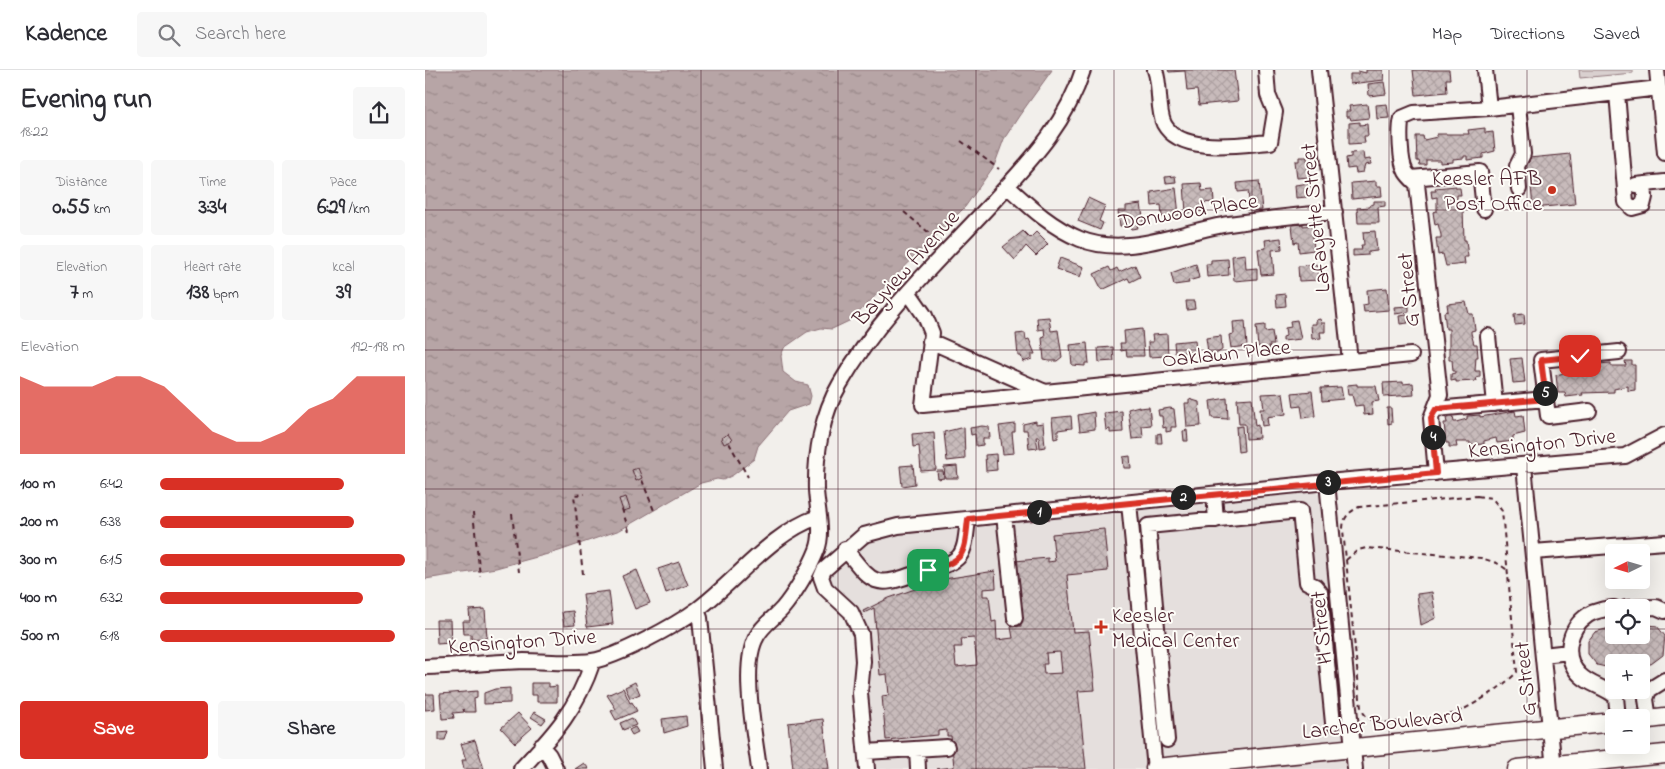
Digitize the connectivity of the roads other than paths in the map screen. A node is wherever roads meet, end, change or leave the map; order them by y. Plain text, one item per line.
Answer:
1 (1083, 70) edge
2 (1155, 70) edge
3 (1266, 70) edge
4 (1319, 70) edge
5 (1485, 70) edge
6 (1657, 70) edge
7 (1659, 88) junction
8 (1617, 93) junction
9 (1518, 104) junction
10 (1489, 108) junction
11 (1665, 153) edge
12 (1411, 178) junction
13 (1665, 182) edge
14 (1644, 184) junction
15 (1007, 186) junction
16 (1625, 186) junction
17 (1519, 189) dead end
18 (1484, 209) dead end
19 (1335, 212) junction
20 (909, 293) junction
21 (1488, 336) dead end
22 (930, 341) junction
23 (1619, 352) dead end
24 (1411, 355) dead end
25 (1350, 361) junction
26 (1045, 392) junction
27 (1546, 399) junction
28 (1495, 404) junction
29 (1436, 409) junction
30 (1589, 412) dead end
31 (1665, 435) edge
32 (1524, 466) junction
33 (1436, 473) junction
34 (1327, 482) junction
35 (1214, 494) junction
36 (1129, 503) junction
37 (1004, 515) junction
38 (818, 518) junction
39 (968, 519) junction
40 (1216, 520) junction
41 (1665, 542) edge
42 (845, 549) junction
43 (1533, 552) junction
44 (928, 570) dead end
45 (911, 575) dead end
46 (1155, 598) junction
47 (1138, 599) junction
48 (1339, 602) junction
49 (1321, 604) junction
50 (1650, 607) edge
51 (1605, 609) edge
52 (697, 610) junction
53 (1665, 611) edge
54 (1015, 618) dead end
55 (1569, 652) junction
56 (1543, 655) junction
57 (593, 661) junction
58 (425, 667) edge
59 (1345, 674) junction
60 (1329, 676) junction
61 (1665, 680) edge
62 (1617, 709) edge
63 (1652, 719) edge
64 (1333, 723) dead end
65 (1605, 723) edge
66 (1550, 728) junction
67 (1167, 740) dead end
68 (541, 746) junction
69 (947, 747) dead end
70 (1353, 748) junction
71 (917, 749) junction
72 (866, 752) junction
73 (1665, 754) edge
74 (1554, 767) edge
75 (1155, 768) edge
76 (521, 769) edge
77 (556, 769) edge
78 (715, 769) edge
79 (759, 769) edge
80 (867, 769) edge
81 (918, 769) edge
82 (1355, 769) edge
83 (1517, 769) edge

1 - 15 street, Bayview Avenue
2 - 3 street
4 - 19 street, Lafayette Street
5 - 10 street
6 - 7 street
7 - 8 street
7 - 11 street
8 - 9 street
8 - 16 street
9 - 10 street
9 - 17 street
10 - 12 street, G Street
12 - 18 street
12 - 29 street, G Street
13 - 14 street
14 - 16 street
14 - 16 street
15 - 19 street, Donwood Place
15 - 20 street, Bayview Avenue
19 - 25 street, Lafayette Street
20 - 22 street, Oaklawn Place
20 - 38 street, Bayview Avenue
21 - 28 street
22 - 26 street, Oaklawn Place
22 - 26 street, Oaklawn Place
23 - 27 street
24 - 25 street, Oaklawn Place
25 - 26 street, Oaklawn Place
27 - 28 street
27 - 30 street
28 - 29 street
29 - 33 street, G Street
31 - 32 street, Kensington Drive
32 - 33 street, Kensington Drive
32 - 43 street, G Street
33 - 34 street, Kensington Drive
34 - 35 street, Kensington Drive
34 - 48 street, H Street
35 - 36 street, Kensington Drive
35 - 40 street
36 - 37 street, Kensington Drive
36 - 47 street
37 - 39 street, Kensington Drive
37 - 54 street
38 - 52 street, Kensington Drive
38 - 79 street, Bayview Avenue
39 - 42 street, Kensington Drive
39 - 44 street
40 - 46 street
40 - 49 street
41 - 43 street
42 - 45 street
42 - 72 street, Kensington Drive
43 - 56 street, G Street
46 - 47 street
46 - 67 street
47 - 75 street
48 - 49 street
48 - 59 street, H Street
49 - 60 street
50 - 53 street
51 - 55 street
52 - 57 street, Kensington Drive
52 - 78 street
55 - 56 street
55 - 62 street
56 - 66 street, G Street
57 - 58 street, Kensington Drive
57 - 68 street
59 - 60 street
59 - 70 street, H Street
60 - 64 street
61 - 63 street
65 - 66 main road, Larcher Boulevard
66 - 70 main road, Larcher Boulevard
66 - 74 street, G Street
68 - 76 street
68 - 77 street
69 - 71 street
70 - 75 main road, Larcher Boulevard
70 - 82 street, H Street
71 - 72 street
71 - 81 street
72 - 80 street
73 - 74 main road
74 - 83 main road

